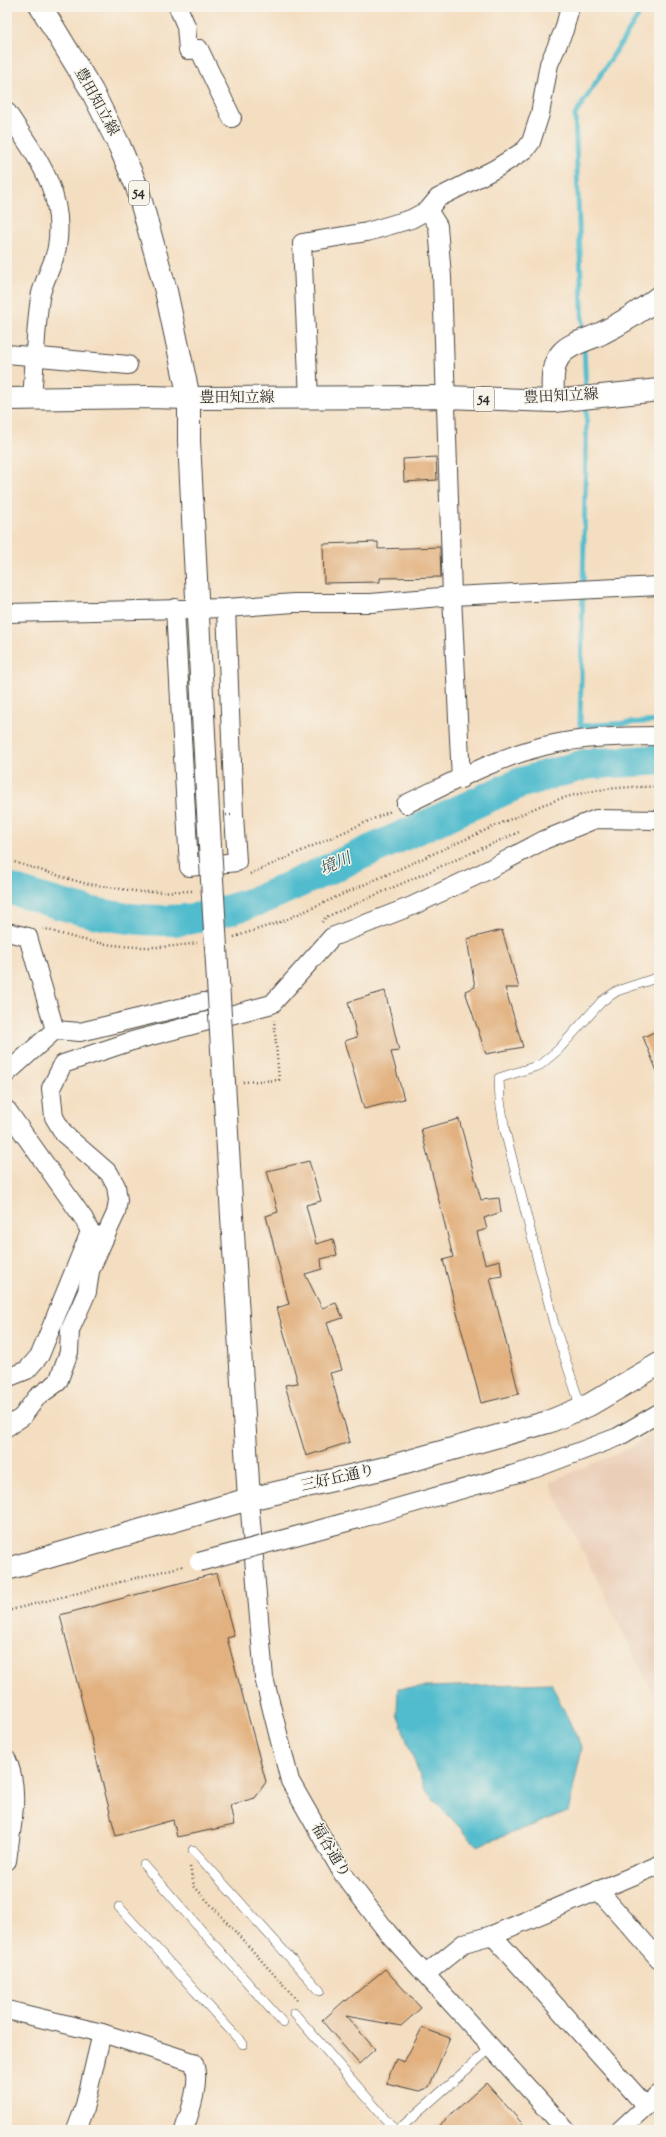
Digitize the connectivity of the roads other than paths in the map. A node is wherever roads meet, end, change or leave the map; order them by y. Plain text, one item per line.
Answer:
1 (41, 7) edge
2 (178, 7) edge
3 (570, 7) edge
4 (7, 112) edge
5 (232, 118) dead end
6 (428, 210) junction
7 (659, 297) edge
8 (7, 354) edge
9 (36, 358) junction
10 (128, 365) dead end
11 (659, 390) edge
12 (445, 397) junction
13 (32, 398) junction
14 (189, 398) junction
15 (309, 398) junction
16 (7, 399) edge
17 (553, 401) junction
18 (659, 586) edge
19 (452, 596) junction
20 (174, 608) junction
21 (199, 608) junction
22 (226, 608) junction
23 (7, 613) edge
24 (659, 736) edge
25 (461, 779) junction
26 (406, 804) dead end
27 (659, 820) edge
28 (7, 932) edge
29 (659, 977) edge
30 (204, 1002) dead end
31 (55, 1030) junction
32 (7, 1073) edge
33 (7, 1110) edge
34 (97, 1235) junction
35 (659, 1364) edge
36 (7, 1378) edge
37 (581, 1408) junction
38 (659, 1413) edge
39 (7, 1427) edge
40 (249, 1499) junction
41 (199, 1562) road end
42 (7, 1569) edge
43 (7, 1760) edge
44 (194, 1850) dead end
45 (7, 1860) edge
46 (144, 1865) dead end
47 (659, 1865) edge
48 (598, 1890) junction
49 (119, 1907) dead end
50 (492, 1935) junction
51 (659, 1959) edge
52 (426, 1974) junction
53 (320, 1991) dead end
54 (7, 2010) edge
55 (294, 2013) dead end
56 (283, 2023) dead end
57 (102, 2033) junction
58 (243, 2044) dead end
59 (492, 2047) junction
60 (659, 2094) edge
61 (646, 2106) junction
62 (76, 2130) edge
63 (184, 2130) edge
64 (396, 2130) edge
65 (566, 2130) edge
66 (620, 2130) edge

1 - 14 street, 豊田知立線 / 54
2 - 5 street
3 - 6 street
4 - 9 street
6 - 12 street
6 - 15 street
7 - 17 street
8 - 9 street
9 - 10 street
9 - 13 street
11 - 17 street, 豊田知立線 / 54
12 - 15 street, 豊田知立線 / 54
12 - 17 street, 豊田知立線 / 54
12 - 19 street
13 - 14 street
13 - 16 street
14 - 15 street, 豊田知立線 / 54
14 - 21 street
18 - 19 street
19 - 22 street
19 - 25 street
20 - 21 street
20 - 22 street
20 - 23 street
21 - 22 street
21 - 40 street, bridge
24 - 25 street
25 - 26 street
27 - 34 street
28 - 31 street
29 - 37 lane
30 - 31 street
31 - 32 street
33 - 34 street
34 - 36 street
34 - 39 street
35 - 37 street, 三好丘通り
37 - 40 street, 三好丘通り
38 - 41 street, bridge
40 - 42 street, 三好丘通り
40 - 52 street, 福谷通り
43 - 45 street
44 - 53 lane
46 - 56 lane
47 - 48 street
48 - 50 street
48 - 51 street
49 - 58 lane
50 - 52 street
50 - 61 street
52 - 59 street, 福谷通り
54 - 57 street
55 - 64 lane
57 - 62 street
57 - 63 street
59 - 64 lane
59 - 65 street, 福谷通り
60 - 61 street
61 - 66 street

